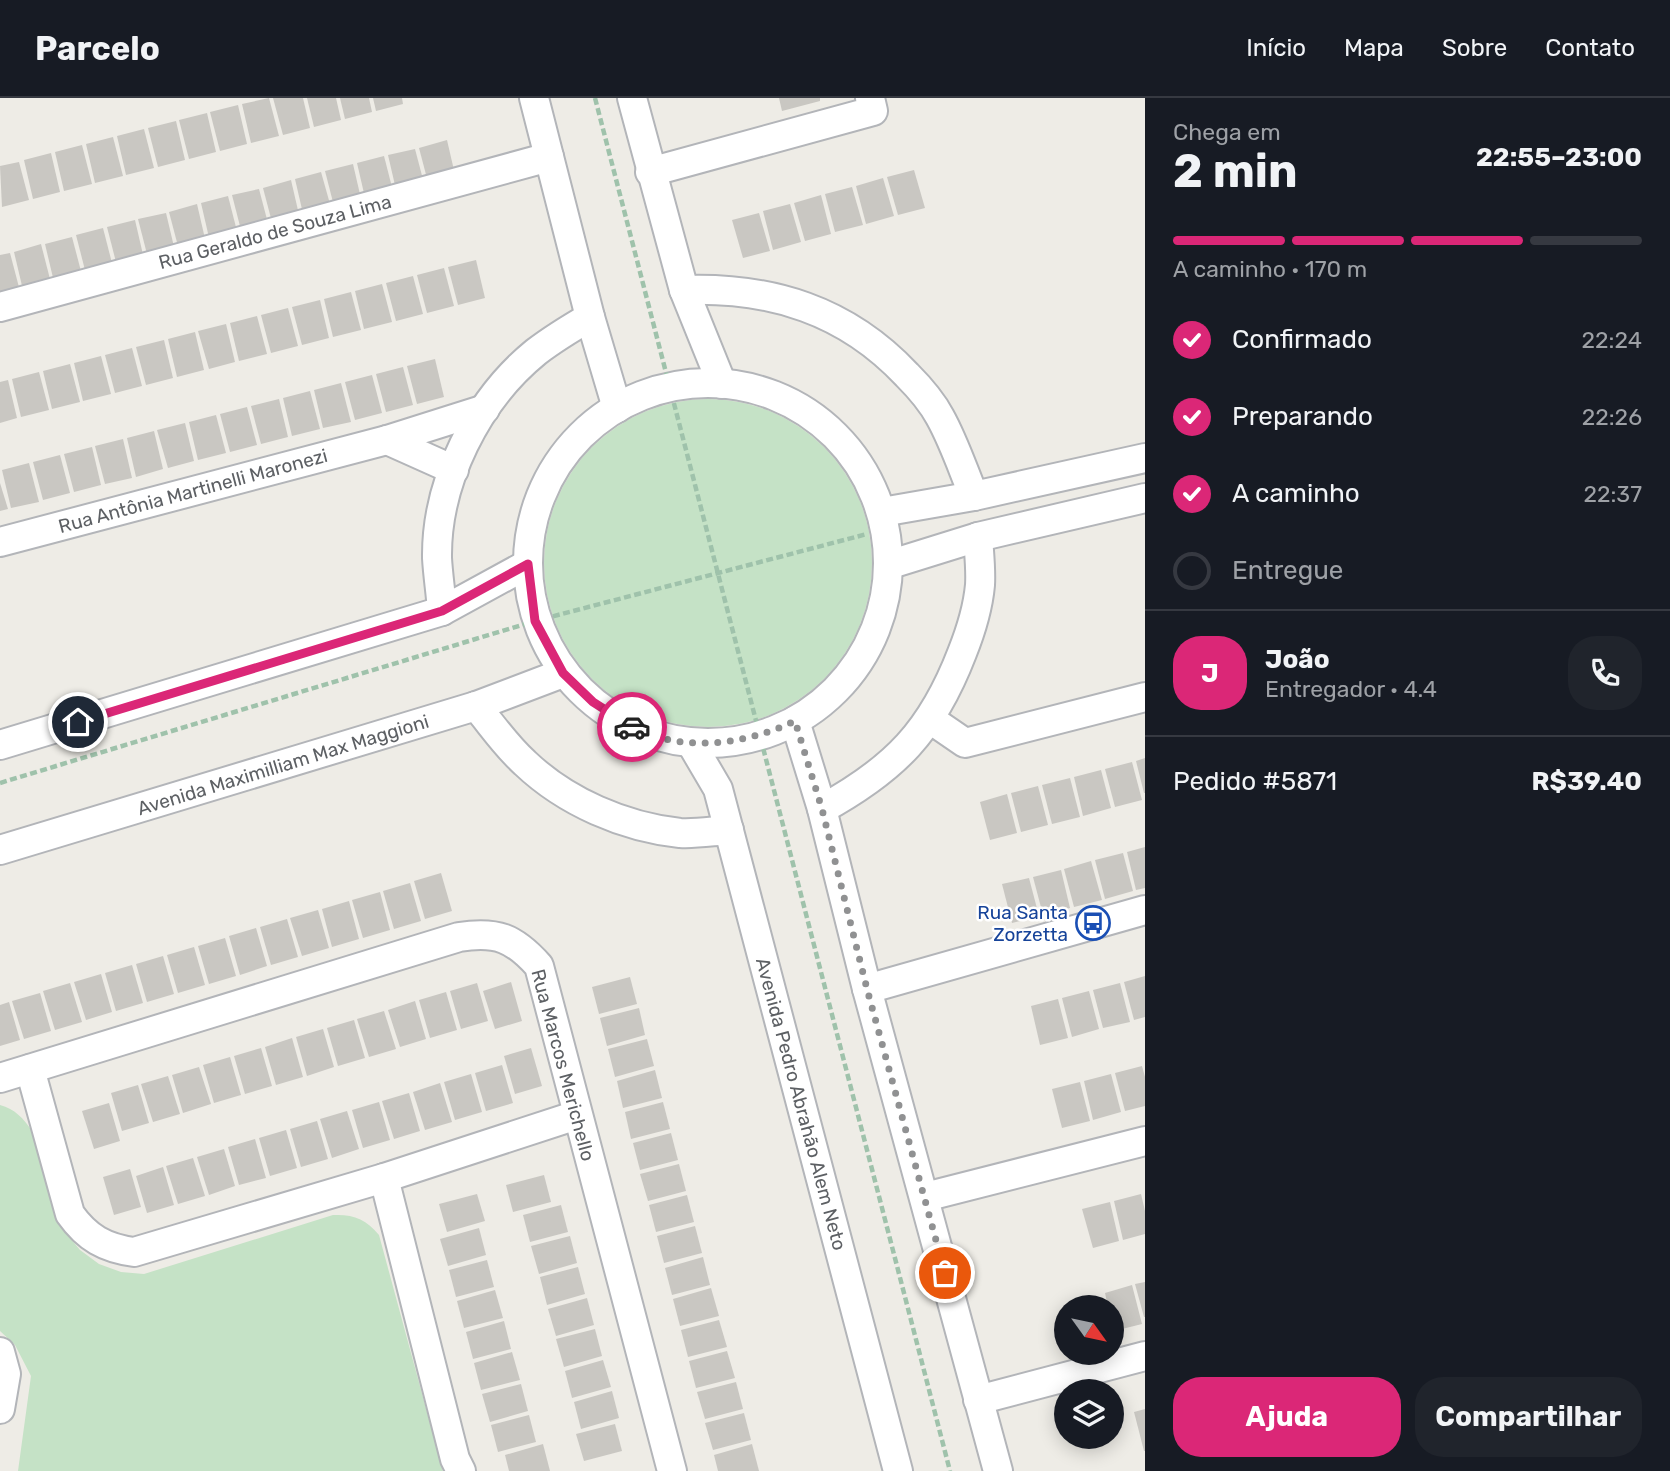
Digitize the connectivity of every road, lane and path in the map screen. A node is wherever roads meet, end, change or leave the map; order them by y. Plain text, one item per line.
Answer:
1 (534, 98) edge
2 (595, 98) edge
3 (632, 98) edge
4 (872, 104) edge
5 (549, 157) junction
6 (650, 172) junction
7 (684, 290) junction
8 (0, 307) edge
9 (590, 317) junction
10 (722, 384) junction
11 (670, 387) junction
12 (617, 408) junction
13 (485, 409) junction
14 (387, 440) junction
15 (1145, 458) edge
16 (454, 470) junction
17 (974, 496) junction
18 (1145, 498) edge
19 (883, 521) junction
20 (978, 537) junction
21 (0, 542) edge
22 (528, 564) junction
23 (888, 565) junction
24 (718, 573) junction
25 (442, 611) junction
26 (535, 621) junction
27 (563, 673) junction
28 (1145, 697) edge
29 (476, 706) junction
30 (930, 719) junction
31 (795, 721) junction
32 (760, 735) junction
33 (691, 743) junction
34 (0, 745) edge
35 (0, 783) edge
36 (822, 809) junction
37 (729, 830) junction
38 (0, 850) edge
39 (1145, 910) edge
40 (867, 989) junction
41 (30, 1069) junction
42 (0, 1078) edge
43 (577, 1115) junction
44 (1145, 1141) edge
45 (384, 1178) junction
46 (925, 1197) junction
47 (0, 1352) edge
48 (1145, 1356) edge
49 (978, 1400) junction
50 (0, 1409) edge
51 (461, 1471) edge
52 (672, 1471) edge
53 (898, 1471) edge
54 (950, 1471) edge
55 (998, 1471) edge

1 - 5 street
2 - 11 path
3 - 6 street
4 - 6 street
5 - 8 street, Rua Geraldo de Souza Lima
5 - 9 street
6 - 7 street
7 - 10 street
7 - 17 street
9 - 12 street
9 - 13 street
10 - 11 street
10 - 19 street
11 - 12 street
11 - 24 path
12 - 22 street
13 - 14 street, Rua Antônia Martinelli Maronezi
13 - 16 street
14 - 16 street
14 - 21 street, Rua Antônia Martinelli Maronezi
15 - 17 street
16 - 25 street
17 - 19 street
18 - 20 street
19 - 23 street
19 - 24 path
20 - 23 street
20 - 30 street
22 - 25 street
22 - 26 street
23 - 31 street
24 - 26 path
24 - 32 path
25 - 34 street
26 - 27 street
26 - 35 path
27 - 29 street, Avenida Maximilliam Max Maggioni
27 - 33 street
28 - 30 street
29 - 37 street
29 - 38 street, Avenida Maximilliam Max Maggioni
30 - 36 street
31 - 32 street
31 - 36 street
32 - 33 street
32 - 54 path
33 - 37 street, Avenida Pedro Abrahão Alem Neto
36 - 40 street
37 - 53 street, Avenida Pedro Abrahão Alem Neto
39 - 40 street
40 - 46 street
41 - 42 street, Rua Marcos Merichello
41 - 43 street, Rua Marcos Merichello
41 - 45 street
43 - 45 street
43 - 52 street, Rua Marcos Merichello
44 - 46 street
45 - 51 street
46 - 49 street
47 - 50 street
48 - 49 street
49 - 55 street

